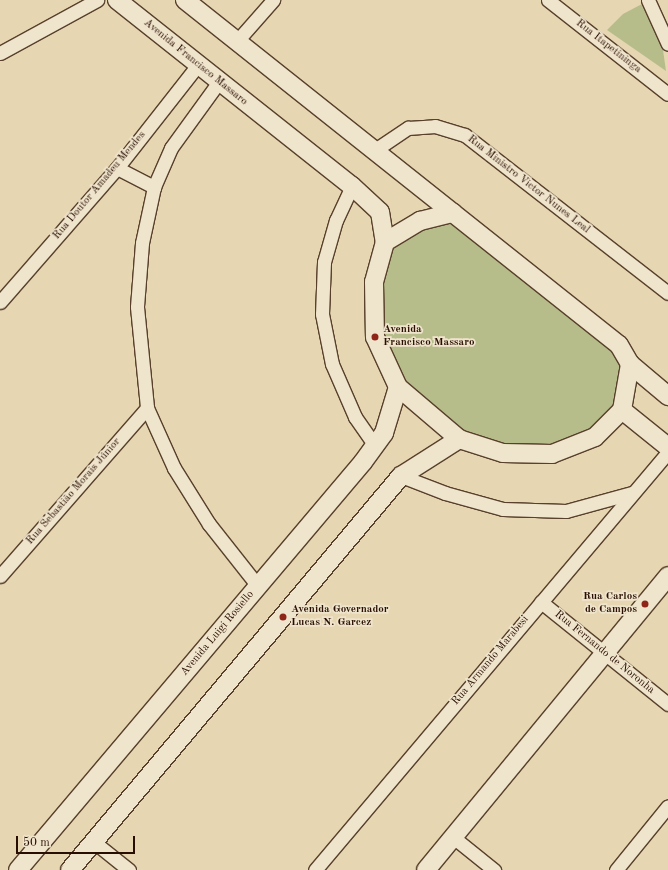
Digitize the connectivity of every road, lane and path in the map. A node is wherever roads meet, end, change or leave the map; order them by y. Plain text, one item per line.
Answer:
1 (97, 0) edge
2 (117, 0) edge
3 (186, 0) edge
4 (274, 0) edge
5 (548, 0) edge
6 (650, 1) edge
7 (237, 41) junction
8 (668, 44) edge
9 (0, 53) edge
10 (197, 66) junction
11 (218, 83) junction
12 (668, 94) edge
13 (375, 150) junction
14 (118, 168) junction
15 (352, 186) junction
16 (154, 187) junction
17 (453, 213) junction
18 (385, 242) junction
19 (668, 293) edge
20 (0, 302) edge
21 (630, 364) junction
22 (398, 387) junction
23 (668, 396) edge
24 (147, 408) junction
25 (622, 410) junction
26 (459, 439) junction
27 (375, 446) junction
28 (668, 447) edge
29 (668, 452) edge
30 (401, 476) junction
31 (632, 493) junction
32 (0, 576) edge
33 (668, 576) edge
34 (258, 586) junction
35 (541, 602) junction
36 (605, 654) junction
37 (668, 704) edge
38 (668, 806) edge
39 (453, 837) junction
40 (94, 842) junction
41 (18, 870) edge
42 (70, 870) edge
43 (128, 870) edge
44 (315, 870) edge
45 (426, 870) edge
46 (494, 870) edge
47 (616, 870) edge

1 - 9 street
2 - 10 main road, Avenida Francisco Massaro
3 - 7 main road
4 - 7 street
5 - 12 street, Rua Itapetininga
6 - 8 street
7 - 13 main road
10 - 11 main road, Avenida Francisco Massaro
10 - 14 street, Rua Doutor Amadeu Mendes
11 - 15 main road, Avenida Francisco Massaro
11 - 16 street
13 - 17 main road
13 - 19 street, Rua Ministro Victor Nunes Leal
14 - 16 street
14 - 20 street, Rua Doutor Amadeu Mendes
15 - 18 main road, Avenida Francisco Massaro
15 - 27 street
16 - 24 street
17 - 18 main road
17 - 21 main road
18 - 22 main road, Avenida Francisco Massaro
21 - 23 main road
21 - 25 main road
22 - 26 main road, Avenida Francisco Massaro
22 - 27 main road, Avenida Luigi Rosiello
24 - 32 street, Rua Sebastião Morais Júnior
24 - 34 street
25 - 26 main road, Avenida Francisco Massaro
25 - 28 main road
26 - 30 main road
27 - 34 main road, Avenida Luigi Rosiello
29 - 31 street, Rua Armando Marabesi
30 - 31 street
30 - 40 main road
31 - 35 street, Rua Armando Marabesi
33 - 36 main road
34 - 41 main road, Avenida Luigi Rosiello
35 - 36 street, Rua Fernando de Noronha
35 - 44 street, Rua Armando Marabesi
36 - 37 street, Rua Fernando de Noronha
36 - 39 main road
38 - 47 street
39 - 45 main road
39 - 46 street
40 - 42 main road
40 - 43 street

